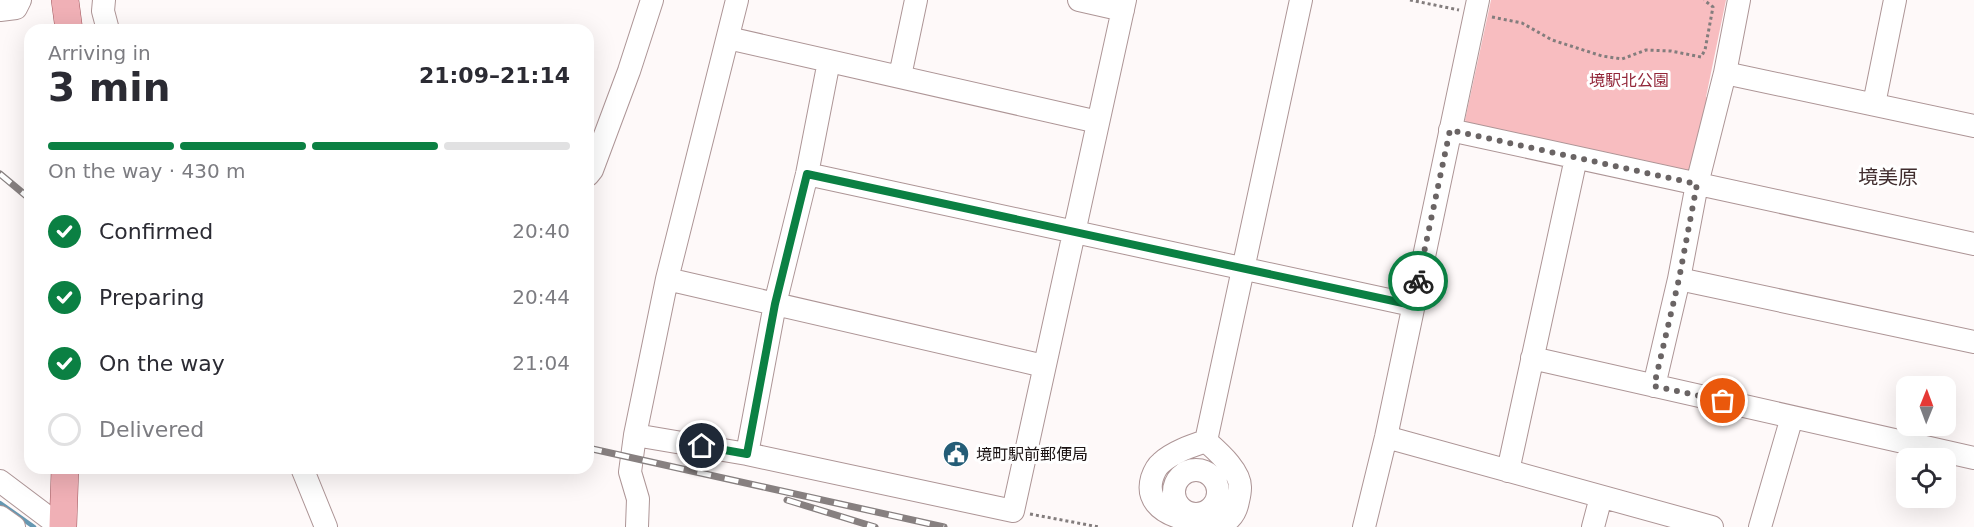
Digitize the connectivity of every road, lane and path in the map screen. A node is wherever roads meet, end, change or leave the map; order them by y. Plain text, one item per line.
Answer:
1 (20, 0) edge
2 (65, 0) edge
3 (105, 0) edge
4 (652, 0) edge
5 (738, 0) edge
6 (916, 0) edge
7 (1079, 0) edge
8 (1301, 0) edge
9 (1410, 0) edge
10 (1704, 0) edge
11 (1740, 0) edge
12 (1895, 0) edge
13 (1124, 5) edge
14 (1476, 7) edge
15 (0, 10) edge
16 (68, 24) edge
17 (107, 24) edge
18 (728, 38) junction
19 (829, 62) junction
20 (1725, 73) junction
21 (900, 76) junction
22 (1874, 104) junction
23 (1098, 122) junction
24 (1974, 126) edge
25 (1450, 130) junction
26 (1576, 159) junction
27 (594, 165) edge
28 (807, 174) junction
29 (1697, 184) junction
30 (1075, 233) junction
31 (1974, 244) edge
32 (1243, 268) junction
33 (667, 279) junction
34 (1679, 279) junction
35 (775, 304) junction
36 (1412, 305) junction
37 (1974, 342) edge
38 (1532, 358) junction
39 (1044, 366) junction
40 (1654, 386) junction
41 (1792, 417) junction
42 (635, 435) junction
43 (1386, 437) junction
44 (747, 454) junction
45 (1974, 458) edge
46 (1202, 464) junction
47 (1508, 471) junction
48 (65, 474) edge
49 (304, 474) edge
50 (0, 481) edge
51 (1601, 497) junction
52 (1013, 511) junction
53 (0, 517) edge
54 (14, 527) edge
55 (62, 527) edge
56 (326, 527) edge
57 (637, 527) edge
58 (1099, 527) edge
59 (1364, 527) edge
60 (1593, 527) edge
61 (1712, 527) edge
62 (1760, 527) edge

1 - 15 street
2 - 16 main road
3 - 17 street
4 - 27 street
5 - 18 street
6 - 21 street
7 - 13 street
8 - 32 street
9 - 14 path
10 - 14 path
11 - 20 street
12 - 22 street
13 - 23 street
14 - 25 street
18 - 19 street
18 - 33 street
19 - 21 street
19 - 28 street
20 - 22 street
20 - 29 street
21 - 23 street
22 - 24 street
23 - 30 street
25 - 26 street
25 - 36 street
26 - 29 street
26 - 38 street
28 - 30 street
28 - 35 street
29 - 31 street
29 - 34 street
30 - 32 street
30 - 39 street
32 - 36 street
32 - 46 street
33 - 35 street
33 - 42 street
34 - 37 street
34 - 40 street
35 - 39 street
35 - 44 street
36 - 43 street
38 - 40 street
38 - 47 street
39 - 52 street
40 - 41 street
41 - 45 street
41 - 62 street
42 - 44 street
42 - 57 street
43 - 47 street
43 - 59 street
44 - 52 street
46 - 46 street
47 - 51 street
48 - 55 main road
49 - 56 street
50 - 55 street
51 - 60 street
51 - 61 street
52 - 58 path
53 - 54 street

